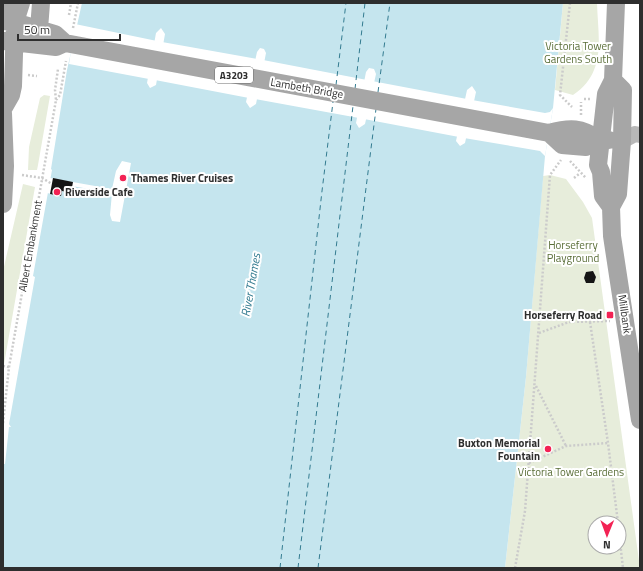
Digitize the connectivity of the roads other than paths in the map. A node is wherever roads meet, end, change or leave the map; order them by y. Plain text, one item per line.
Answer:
1 (4, 3) edge
2 (21, 3) edge
3 (41, 3) edge
4 (616, 3) edge
5 (3, 7) edge
6 (9, 21) edge
7 (38, 29) junction
8 (70, 39) junction
9 (9, 42) edge
10 (614, 80) junction
11 (3, 109) edge
12 (3, 113) edge
13 (640, 134) edge
14 (600, 140) junction
15 (622, 141) junction
16 (640, 147) edge
17 (3, 204) edge
18 (611, 207) junction
19 (640, 420) edge

1 - 5 main road
2 - 6 main road
3 - 7 main road
4 - 10 main road, Millbank
6 - 7 main road, Lambeth Bridge / A3203
6 - 9 main road
7 - 8 main road, Lambeth Bridge / A3203
8 - 9 main road, Lambeth Bridge
8 - 14 main road, Lambeth Bridge / A3203
9 - 11 main road
10 - 14 main road, Millbank
10 - 15 main road, Millbank
12 - 17 main road
13 - 15 main road
14 - 15 main road, Lambeth Bridge / A3203
14 - 18 main road, Millbank
15 - 16 main road
15 - 18 main road, Millbank
18 - 19 main road, Millbank

